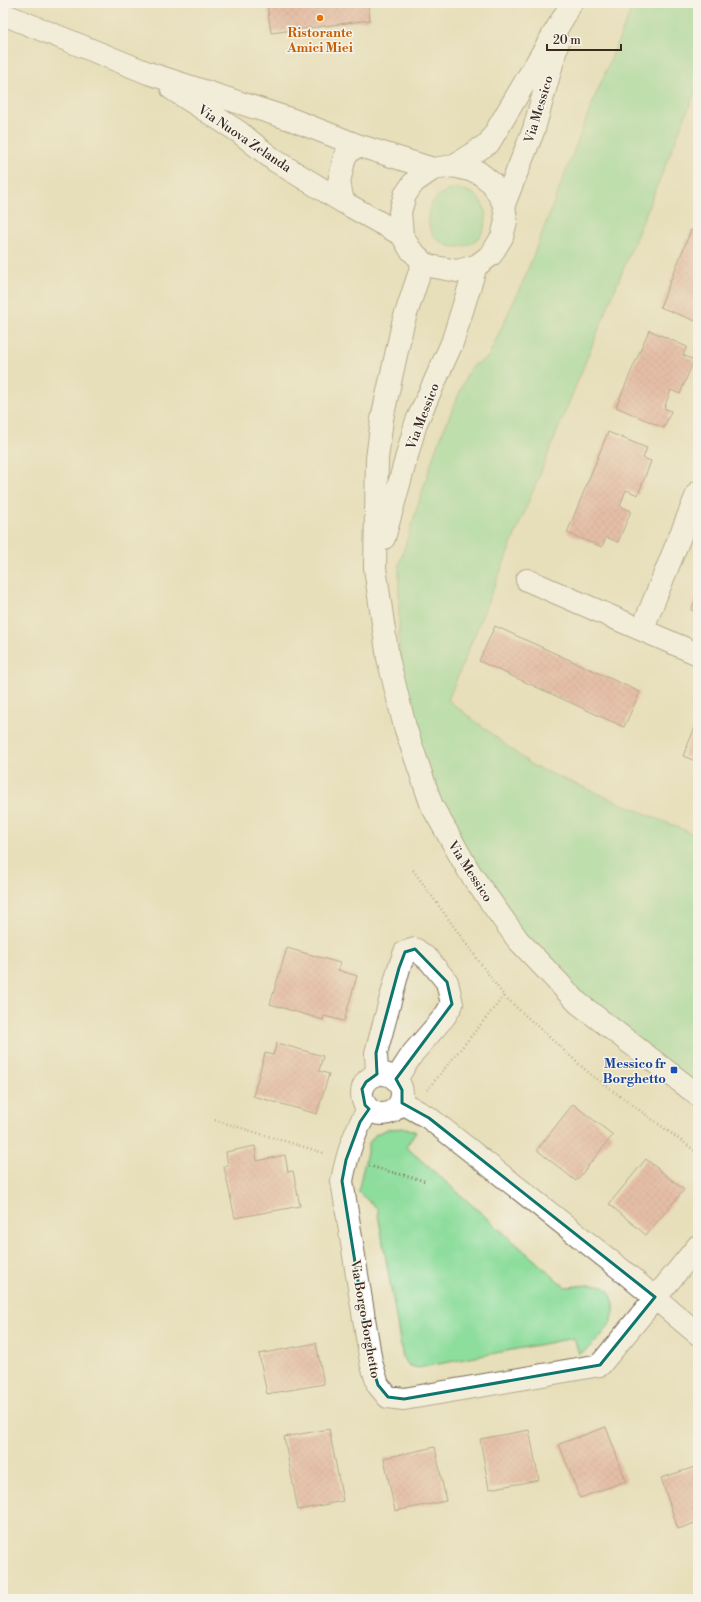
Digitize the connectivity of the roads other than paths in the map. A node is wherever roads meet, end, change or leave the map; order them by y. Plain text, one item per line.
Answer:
1 (569, 8) edge
2 (3, 14) edge
3 (148, 73) junction
4 (357, 145) junction
5 (443, 167) junction
6 (343, 202) junction
7 (504, 204) junction
8 (402, 235) junction
9 (422, 262) junction
10 (476, 266) junction
11 (698, 492) edge
12 (375, 568) junction
13 (527, 580) dead end
14 (642, 630) junction
15 (698, 654) edge
16 (387, 1077) junction
17 (698, 1095) edge
18 (407, 1105) junction
19 (370, 1109) junction
20 (698, 1246) edge
21 (655, 1297) junction
22 (698, 1334) edge

1 - 5 street, Via Messico
1 - 7 street, Via Messico
2 - 3 street, Via Nuova Zelanda
3 - 4 street, Via Nuova Zelanda
3 - 6 street, Via Nuova Zelanda
4 - 5 street, Via Nuova Zelanda
4 - 6 street
5 - 7 street, Via Messico
5 - 8 street, Via Messico
6 - 8 street, Via Nuova Zelanda
7 - 10 street, Via Messico
8 - 9 street, Via Messico
9 - 10 street, Via Messico
9 - 12 street, Via Messico
10 - 12 street, Via Messico
11 - 14 street
12 - 17 street, Via Messico
13 - 14 street
14 - 15 street
16 - 16 street
16 - 18 street
16 - 19 street
18 - 19 street
18 - 21 street
19 - 21 street, Via Borgo Borghetto
20 - 21 street, Via Borgo Borghetto
21 - 22 street

